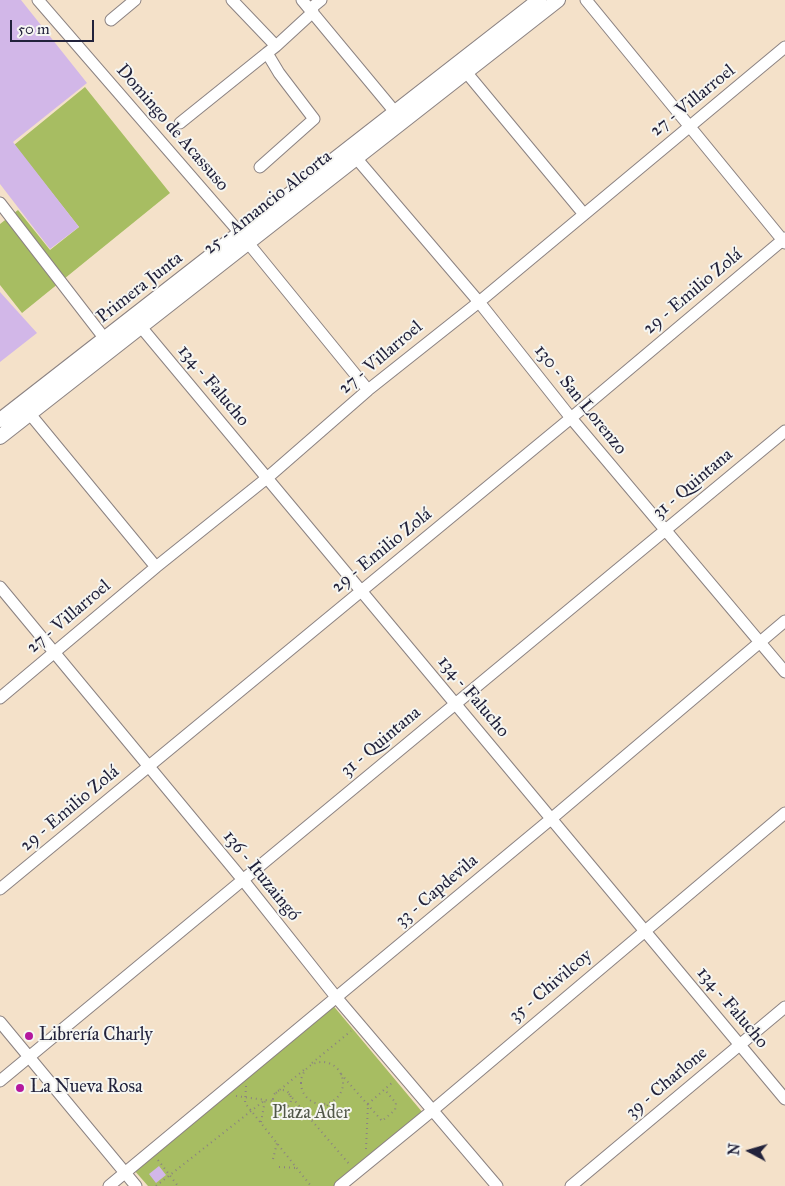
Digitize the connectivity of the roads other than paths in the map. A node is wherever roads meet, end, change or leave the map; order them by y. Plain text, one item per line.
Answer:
1 (38, 0) edge
2 (135, 0) edge
3 (232, 0) edge
4 (321, 0) edge
5 (539, 0) edge
6 (558, 0) edge
7 (586, 0) edge
8 (308, 7) edge
9 (111, 20) dead end
10 (785, 47) edge
11 (271, 50) junction
12 (462, 68) junction
13 (399, 117) junction
14 (180, 123) dead end
15 (689, 127) junction
16 (352, 153) junction
17 (260, 167) dead end
18 (0, 203) edge
19 (583, 213) junction
20 (244, 238) junction
21 (784, 240) edge
22 (479, 302) junction
23 (137, 322) junction
24 (106, 338) junction
25 (368, 390) junction
26 (26, 408) junction
27 (571, 418) junction
28 (0, 420) edge
29 (785, 431) edge
30 (0, 437) edge
31 (268, 478) junction
32 (666, 529) junction
33 (156, 567) junction
34 (0, 588) edge
35 (361, 590) junction
36 (785, 621) edge
37 (760, 642) junction
38 (53, 653) junction
39 (785, 672) edge
40 (0, 698) edge
41 (455, 704) junction
42 (148, 767) junction
43 (785, 813) edge
44 (551, 819) junction
45 (243, 880) junction
46 (0, 890) edge
47 (644, 930) junction
48 (336, 997) junction
49 (785, 1007) edge
50 (0, 1022) edge
51 (740, 1045) junction
52 (29, 1057) junction
53 (0, 1081) edge
54 (785, 1099) edge
55 (433, 1110) junction
56 (125, 1172) junction
57 (109, 1186) edge
58 (136, 1186) edge
59 (340, 1186) edge
60 (497, 1186) edge
61 (571, 1186) edge

1 - 20 street, Domingo de Acassuso
2 - 9 street
3 - 11 street
4 - 8 street
5 - 12 main road, Primera Junta
6 - 12 main road
7 - 15 street
8 - 11 street
8 - 13 street
10 - 15 street, 27 - Villarroel
11 - 14 street
11 - 17 street
12 - 13 main road, Primera Junta
12 - 19 street
13 - 16 main road, Primera Junta
15 - 19 street, 27 - Villarroel
15 - 21 street
16 - 20 main road, Primera Junta
16 - 22 street, 130 - San Lorenzo
18 - 24 street
19 - 22 street, 27 - Villarroel
20 - 23 main road, Primera Junta
20 - 25 street, Domingo de Acassuso
21 - 27 street, 29 - Emilio Zolá
22 - 25 street, 27 - Villarroel
22 - 27 street, 130 - San Lorenzo
23 - 24 main road, Primera Junta
23 - 26 main road
23 - 31 street, 134 - Falucho
24 - 26 main road, Primera Junta
25 - 31 street, 27 - Villarroel
26 - 28 main road, Primera Junta
26 - 30 main road
26 - 33 street
27 - 32 street, 130 - San Lorenzo
27 - 35 street, 29 - Emilio Zolá
29 - 32 street, 31 - Quintana
31 - 33 street, 27 - Villarroel
31 - 35 street, 134 - Falucho
32 - 37 street, 130 - San Lorenzo
32 - 41 street, 31 - Quintana
33 - 38 street, 27 - Villarroel
34 - 38 street, 136 - Ituzaingó
35 - 41 street, 134 - Falucho
35 - 42 street, 29 - Emilio Zolá
36 - 37 street, 33 - Capdevila
37 - 39 street, 130 - San Lorenzo
37 - 44 street, 33 - Capdevila
38 - 40 street, 27 - Villarroel
38 - 42 street, 136 - Ituzaingó
41 - 44 street, 134 - Falucho
41 - 45 street, 31 - Quintana
42 - 45 street, 136 - Ituzaingó
42 - 46 street, 29 - Emilio Zolá
43 - 47 street, 35 - Chivilcoy
44 - 47 street, 134 - Falucho
44 - 48 street, 33 - Capdevila
45 - 48 street, 136 - Ituzaingó
45 - 52 street, 31 - Quintana
47 - 51 street, 134 - Falucho
47 - 55 street, 35 - Chivilcoy
48 - 55 street, 136 - Ituzaingó
48 - 56 street, 33 - Capdevila
49 - 51 street, 39 - Charlone
50 - 52 street
51 - 54 street, 134 - Falucho
51 - 61 street, 39 - Charlone
52 - 53 street, 31 - Quintana
52 - 56 street
55 - 59 street, 35 - Chivilcoy
55 - 60 street, 136 - Ituzaingó
56 - 57 street, 33 - Capdevila
56 - 58 street

